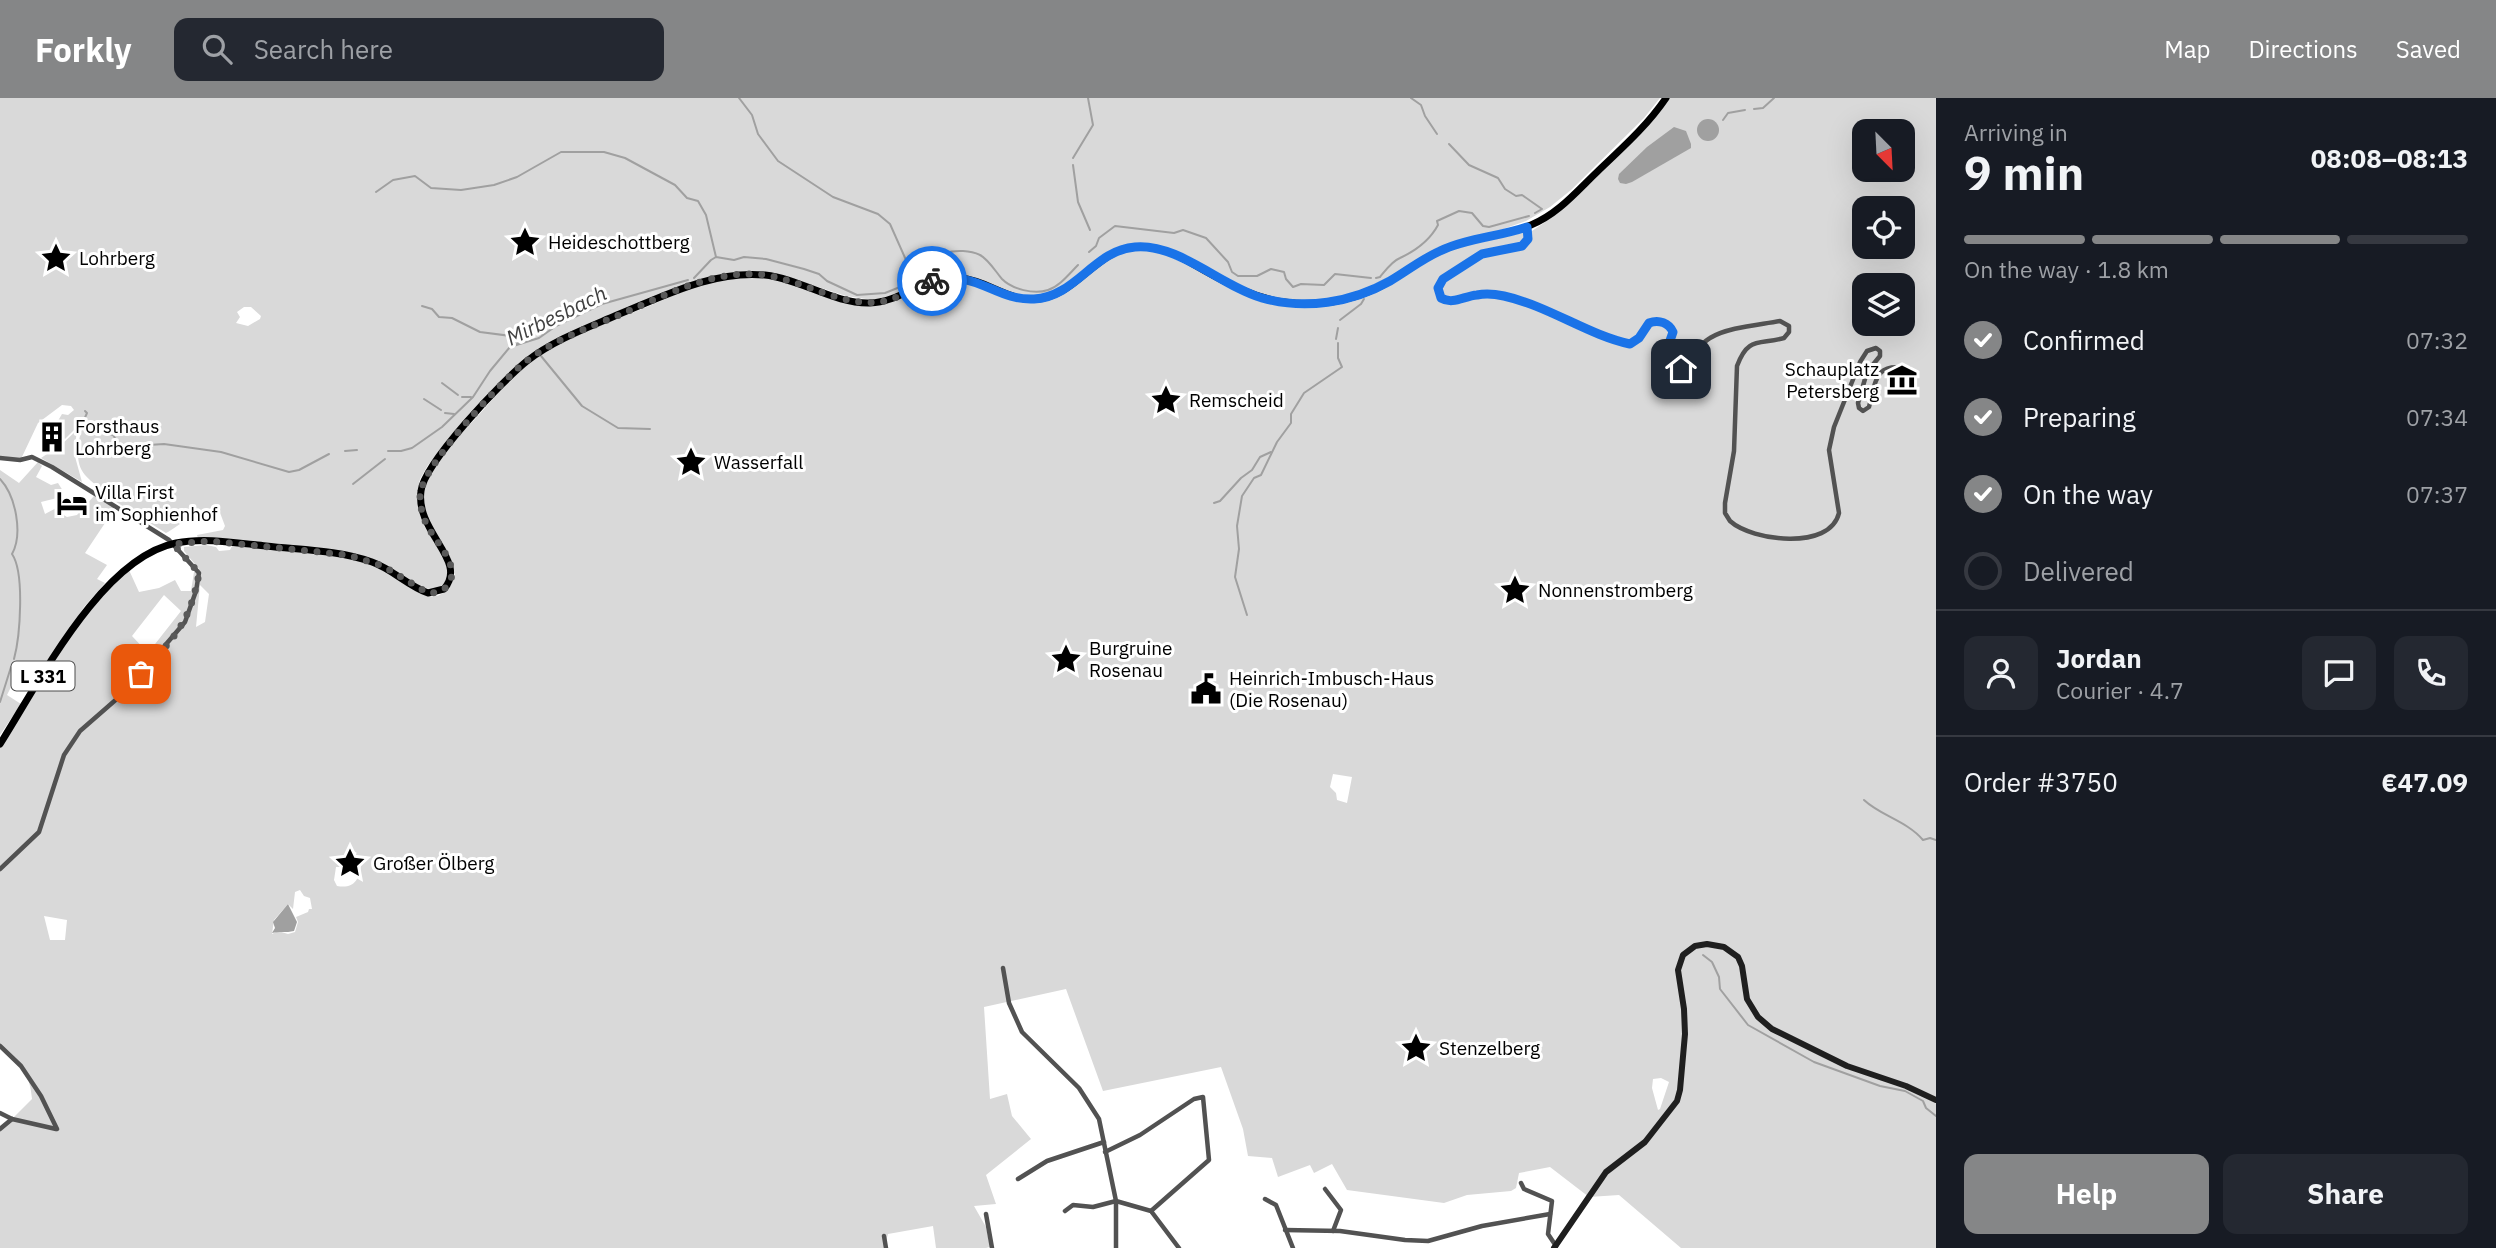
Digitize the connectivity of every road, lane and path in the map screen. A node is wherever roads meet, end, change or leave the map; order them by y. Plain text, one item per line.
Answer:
1 (1666, 98) edge
2 (1527, 230) junction
3 (1910, 369) dead end
4 (0, 458) edge
5 (173, 544) junction
6 (0, 744) edge
7 (0, 869) edge
8 (1003, 968) dead end
9 (0, 1046) edge
10 (1936, 1100) edge
11 (0, 1113) edge
12 (12, 1119) junction
13 (0, 1129) edge
14 (1104, 1142) junction
15 (1105, 1152) junction
16 (1018, 1179) dead end
17 (1521, 1183) dead end
18 (1325, 1189) dead end
19 (1265, 1199) dead end
20 (1116, 1201) junction
21 (1065, 1211) dead end
22 (1151, 1211) junction
23 (986, 1214) dead end
24 (1550, 1214) junction
25 (1285, 1230) junction
26 (1333, 1231) junction
27 (884, 1236) dead end
28 (1555, 1247) edge
29 (886, 1248) edge
30 (992, 1248) edge
31 (1116, 1248) edge
32 (1179, 1248) edge
33 (1293, 1248) edge

1 - 2 main road, L 331
2 - 3 street
2 - 5 main road, L 331
4 - 5 street
5 - 6 main road, L 331
5 - 7 street
8 - 14 street
9 - 12 street
10 - 28 main road
11 - 12 street
12 - 13 street
14 - 15 street
14 - 16 street
15 - 20 street
15 - 22 street
17 - 24 street
18 - 26 street
19 - 25 street
20 - 21 street
20 - 22 street
20 - 31 street
22 - 32 street
23 - 30 street
24 - 26 street
24 - 28 street
25 - 26 street
25 - 33 street
27 - 29 street

